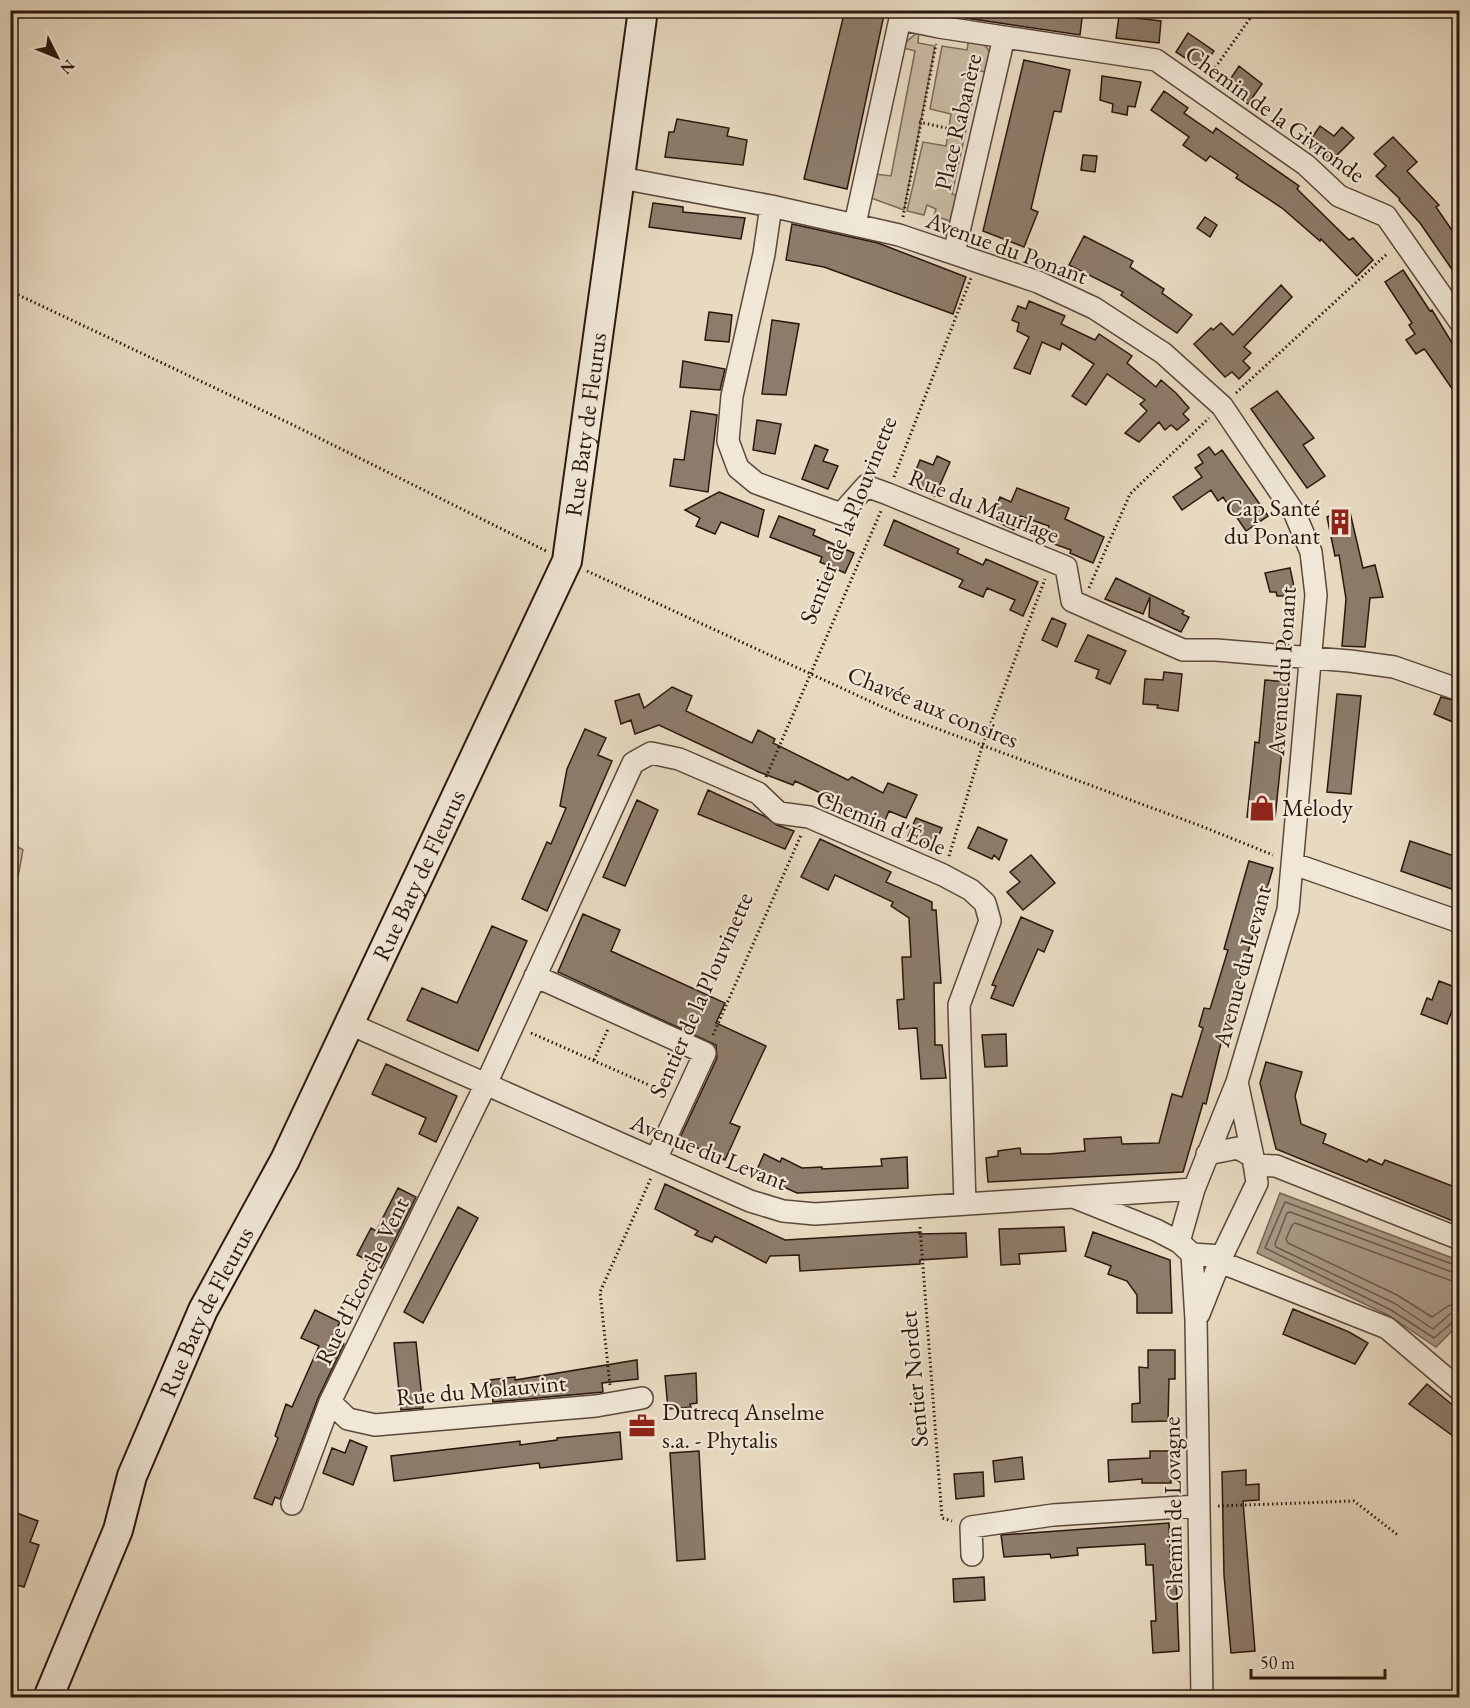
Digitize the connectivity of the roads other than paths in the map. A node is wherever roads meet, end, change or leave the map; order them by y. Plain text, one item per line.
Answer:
1 (643, 10) edge
2 (902, 15) edge
3 (1004, 37) junction
4 (621, 178) junction
5 (771, 206) junction
6 (855, 224) junction
7 (954, 253) junction
8 (1460, 322) edge
9 (1309, 656) junction
10 (1460, 690) edge
11 (1294, 864) junction
12 (1460, 922) edge
13 (535, 976) junction
14 (350, 1024) junction
15 (1237, 1082) junction
16 (486, 1084) junction
17 (1207, 1154) junction
18 (656, 1159) junction
19 (1253, 1161) junction
20 (1194, 1189) junction
21 (1073, 1197) junction
22 (966, 1204) junction
23 (1460, 1239) edge
24 (1185, 1248) junction
25 (1221, 1259) junction
26 (1196, 1320) junction
27 (1460, 1390) edge
28 (642, 1398) dead end
29 (330, 1402) junction
30 (292, 1504) dead end
31 (1198, 1506) junction
32 (972, 1556) dead end
33 (1202, 1688) edge
34 (48, 1698) edge

1 - 4 street, Rue Baty de Fleurus
2 - 3 street, Chemin de la Givronde
2 - 6 street
3 - 7 street, Place Rabanère
3 - 8 street, Chemin de la Givronde
4 - 5 street, Avenue du Ponant
4 - 14 street, Rue Baty de Fleurus
5 - 6 street, Avenue du Ponant
5 - 9 street, Rue du Maurlage
6 - 7 street, Avenue du Ponant
7 - 9 street, Avenue du Ponant
9 - 10 street, Rue du Maurlage
9 - 11 street, Avenue du Ponant
11 - 12 street
11 - 15 street, Avenue du Levant
13 - 16 street, Chemin d'Éole
13 - 18 street, Sentier de la Plouvinette
13 - 22 street, Chemin d'Éole
14 - 16 street, Avenue du Levant
14 - 34 street, Rue Baty de Fleurus
15 - 17 street, Avenue du Levant
15 - 19 street, Avenue du Levant
16 - 18 street, Avenue du Levant
16 - 29 street, Rue d'Ecorche Vent
17 - 19 street
17 - 20 street, Avenue du Levant
18 - 22 street, Avenue du Levant
19 - 23 street
19 - 25 street, Avenue du Levant
20 - 21 street, Avenue du Levant
20 - 24 street, Chemin de Lovagne
21 - 22 street, Avenue du Levant
21 - 24 street, Avenue du Levant
24 - 25 street
24 - 26 street, Chemin de Lovagne
25 - 26 street, Chemin de Lovagne
25 - 27 street
26 - 31 street, Chemin de Lovagne
28 - 29 street, Rue du Molauvint
29 - 30 street, Rue d'Ecorche Vent
31 - 32 street
31 - 33 street, Chemin de Lovagne

